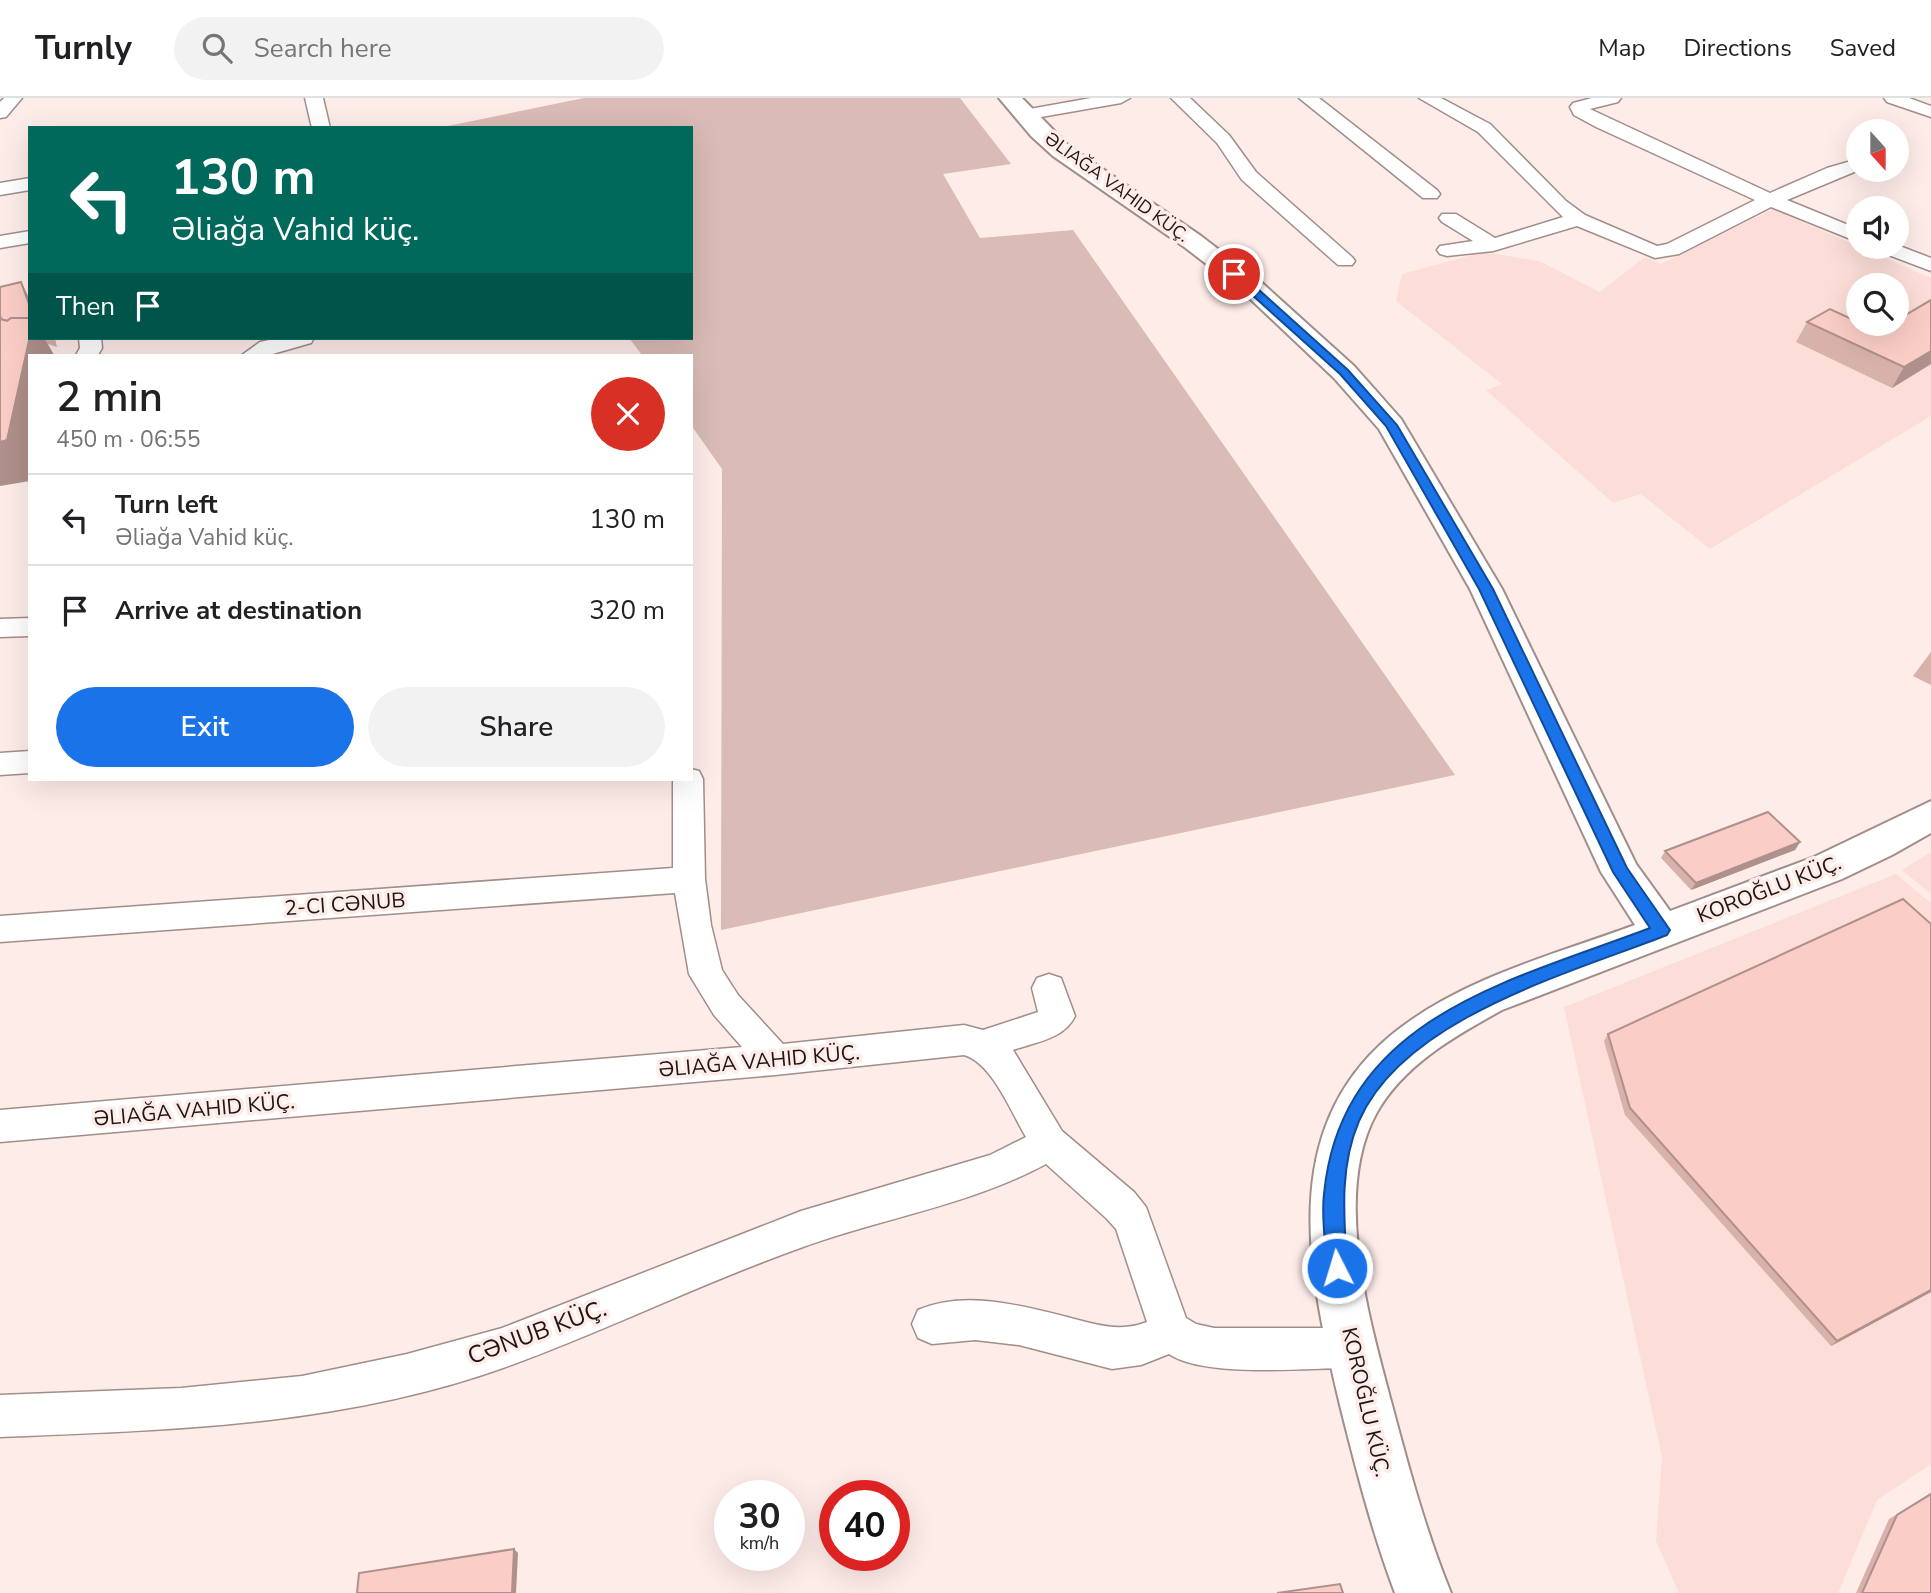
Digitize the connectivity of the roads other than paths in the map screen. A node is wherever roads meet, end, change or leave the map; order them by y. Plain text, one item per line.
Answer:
1 (13, 98) edge
2 (314, 98) edge
3 (1121, 98) edge
4 (1180, 98) edge
5 (1308, 98) edge
6 (1428, 98) edge
7 (1561, 98) edge
8 (1612, 98) edge
9 (1894, 98) edge
10 (1017, 107) edge
11 (1578, 107) junction
12 (1931, 112) edge
13 (0, 113) edge
14 (321, 126) edge
15 (1846, 168) edge
16 (28, 184) edge
17 (0, 189) edge
18 (1430, 194) dead end
19 (1770, 200) junction
20 (1449, 218) dead end
21 (1578, 219) junction
22 (1846, 231) edge
23 (28, 237) edge
24 (0, 242) edge
25 (1493, 246) junction
26 (1447, 250) dead end
27 (1909, 256) edge
28 (1345, 261) dead end
29 (1931, 265) edge
30 (295, 340) edge
31 (255, 354) edge
32 (28, 627) edge
33 (0, 628) edge
34 (28, 762) edge
35 (0, 764) edge
36 (688, 781) edge
37 (1931, 815) edge
38 (690, 879) junction
39 (0, 929) edge
40 (1661, 930) junction
41 (1049, 988) dead end
42 (983, 1045) junction
43 (775, 1060) junction
44 (0, 1126) edge
45 (1049, 1143) junction
46 (932, 1324) dead end
47 (1172, 1332) junction
48 (1351, 1348) junction
49 (0, 1416) edge
50 (1423, 1593) edge

1 - 13 street
2 - 14 street
3 - 10 street
4 - 28 street
5 - 18 street
6 - 21 street
7 - 11 street
8 - 11 street
9 - 12 street
10 - 40 street, ƏLIAĞA VAHID KÜÇ.
11 - 19 street
15 - 19 street
16 - 17 street
19 - 21 street
19 - 22 street
20 - 25 street
21 - 25 street
23 - 24 street
25 - 26 street
27 - 29 street
30 - 31 street
32 - 33 street
34 - 35 street
36 - 38 street
37 - 40 street, KOROĞLU KÜÇ.
38 - 39 street, 2-CI CƏNUB
38 - 43 street
40 - 48 street, KOROĞLU KÜÇ.
41 - 42 street
42 - 43 street, ƏLIAĞA VAHID KÜÇ.
42 - 45 street
43 - 44 street, ƏLIAĞA VAHID KÜÇ.
45 - 47 street
45 - 49 street, CƏNUB KÜÇ.
46 - 47 street
47 - 48 street
48 - 50 street, KOROĞLU KÜÇ.

